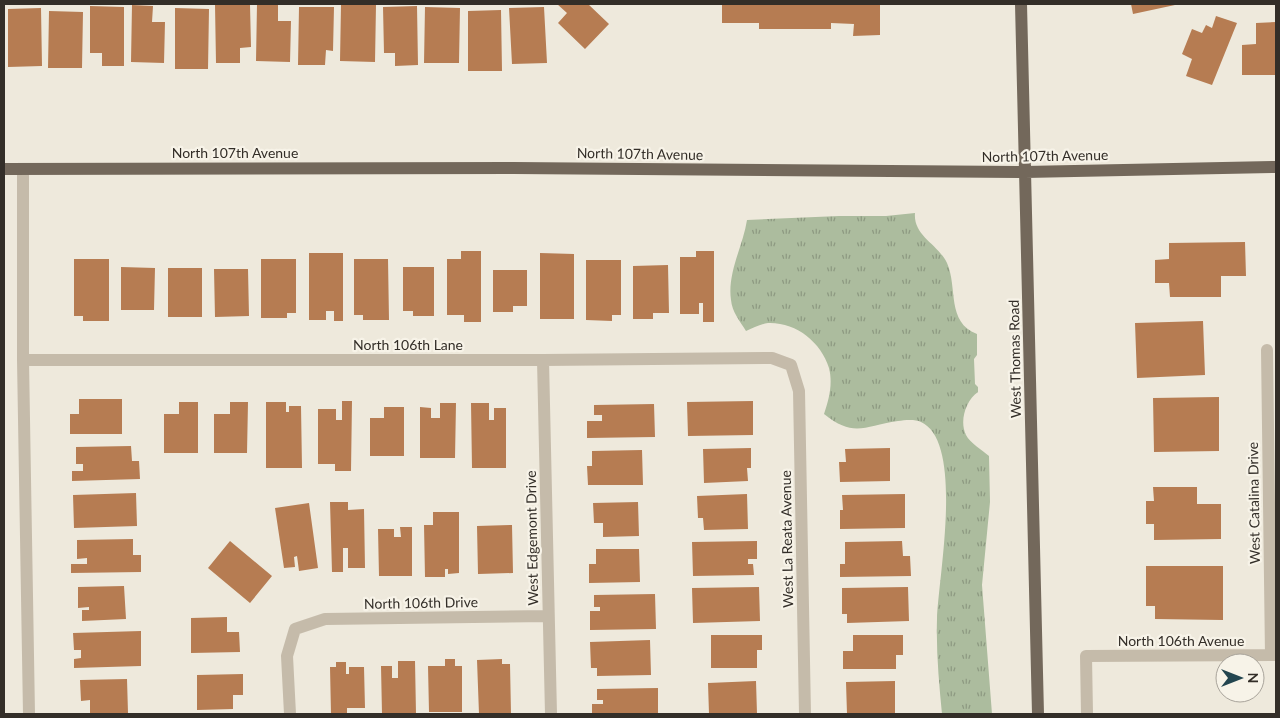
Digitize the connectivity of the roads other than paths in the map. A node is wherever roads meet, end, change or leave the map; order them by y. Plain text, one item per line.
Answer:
1 (1021, 4) edge
2 (1276, 167) edge
3 (23, 168) junction
4 (4, 169) edge
5 (1025, 172) junction
6 (1267, 350) dead end
7 (23, 360) junction
8 (544, 360) junction
9 (791, 365) joint
10 (1273, 489) edge
11 (548, 616) junction
12 (1274, 655) edge
13 (29, 714) edge
14 (290, 714) edge
15 (551, 714) edge
16 (805, 714) edge
17 (1038, 714) edge
18 (1087, 714) edge

1 - 5 main road, West Thomas Road
2 - 5 main road, North 107th Avenue
3 - 4 main road, North 107th Avenue
3 - 5 main road, North 107th Avenue
3 - 7 street
5 - 17 main road, West Thomas Road
6 - 10 street, West Catalina Drive
7 - 8 street, North 106th Lane
7 - 13 street
8 - 9 street, North 106th Lane
8 - 11 street, West Edgemont Drive
9 - 16 street, West La Reata Avenue
10 - 12 street, West Catalina Drive
11 - 14 street, North 106th Drive
11 - 15 street, West Edgemont Drive
12 - 18 street, North 106th Avenue

